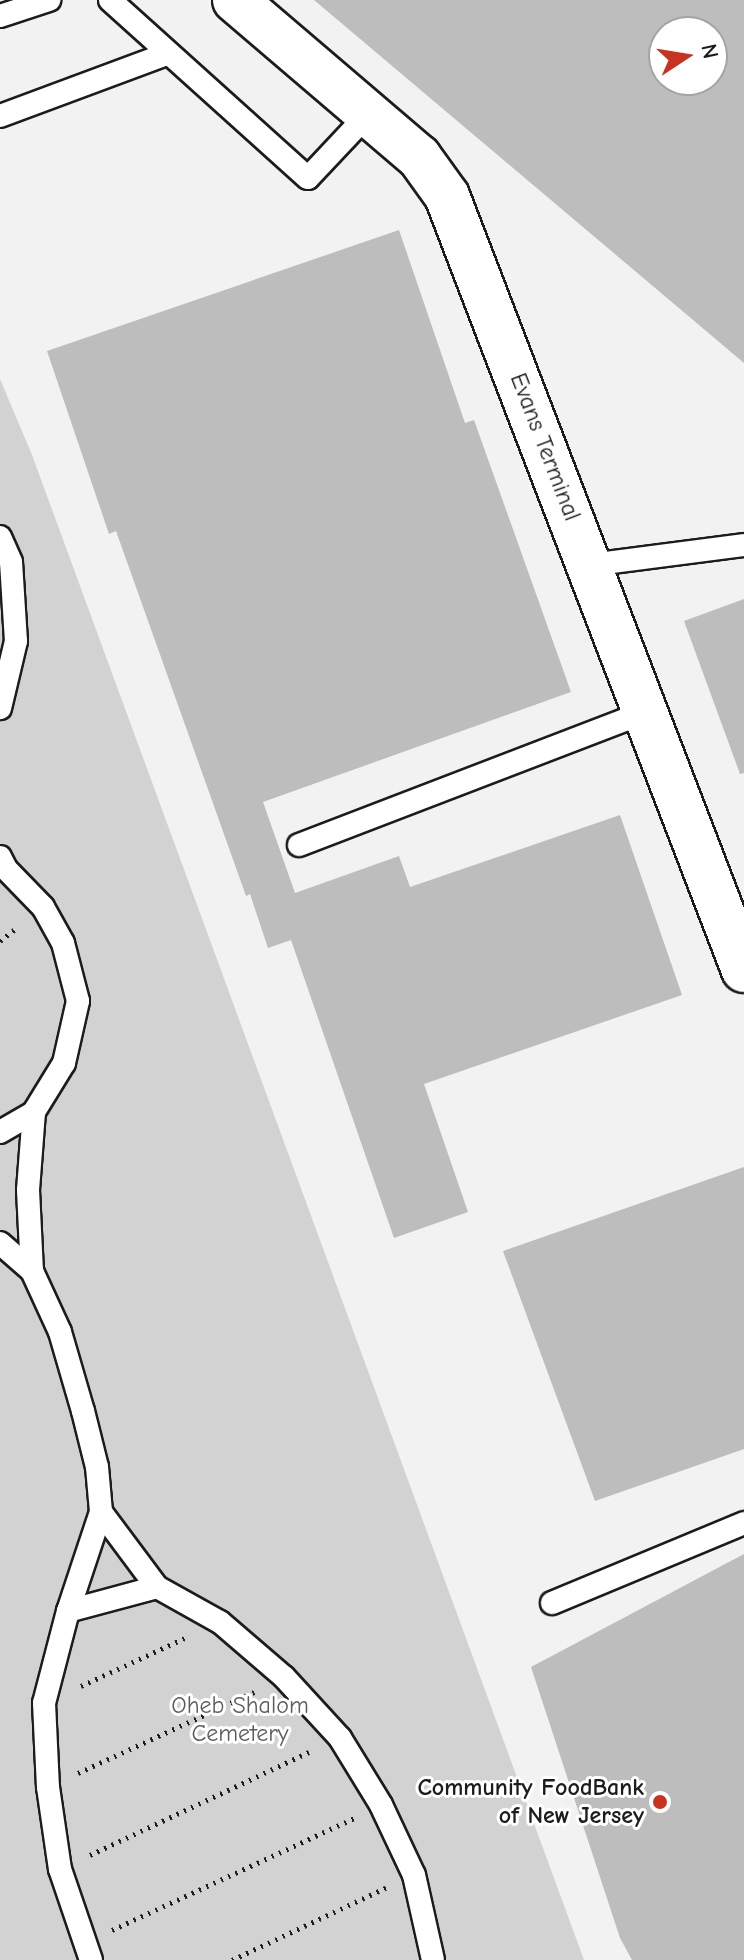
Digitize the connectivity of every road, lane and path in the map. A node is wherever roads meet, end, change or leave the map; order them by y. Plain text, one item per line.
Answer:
1 (49, 0) edge
2 (110, 0) edge
3 (235, 0) edge
4 (0, 16) edge
5 (169, 53) junction
6 (368, 114) junction
7 (0, 116) edge
8 (0, 537) edge
9 (744, 545) edge
10 (590, 565) junction
11 (0, 708) edge
12 (646, 712) junction
13 (299, 845) dead end
14 (0, 857) edge
15 (733, 906) edge
16 (744, 970) edge
17 (34, 1112) junction
18 (0, 1132) edge
19 (0, 1243) edge
20 (32, 1271) junction
21 (101, 1512) junction
22 (744, 1523) edge
23 (157, 1587) junction
24 (552, 1603) dead end
25 (68, 1611) junction
26 (220, 1622) junction
27 (284, 1677) junction
28 (44, 1703) junction
29 (340, 1738) junction
30 (48, 1787) junction
31 (381, 1805) junction
32 (60, 1869) junction
33 (414, 1875) junction
34 (87, 1952) edge
35 (232, 1960) edge
36 (433, 1960) edge

1 - 4 lane
2 - 5 lane
3 - 6 street, Evans Terminal
5 - 6 lane
5 - 7 lane
6 - 10 street, Evans Terminal
8 - 11 lane
9 - 10 lane
10 - 12 street, Evans Terminal
12 - 13 lane
12 - 15 street, Evans Terminal
14 - 17 lane
15 - 16 street, Evans Terminal
17 - 18 lane
17 - 20 lane
19 - 20 lane
20 - 21 lane
21 - 23 lane
21 - 25 lane
22 - 24 lane
23 - 25 lane
23 - 26 lane
25 - 28 lane
26 - 27 lane
26 - 28 path
27 - 29 lane
27 - 30 path
28 - 30 lane
29 - 31 lane
29 - 32 path
30 - 32 lane
31 - 33 lane
31 - 34 path
32 - 34 lane
33 - 35 path
33 - 36 lane

